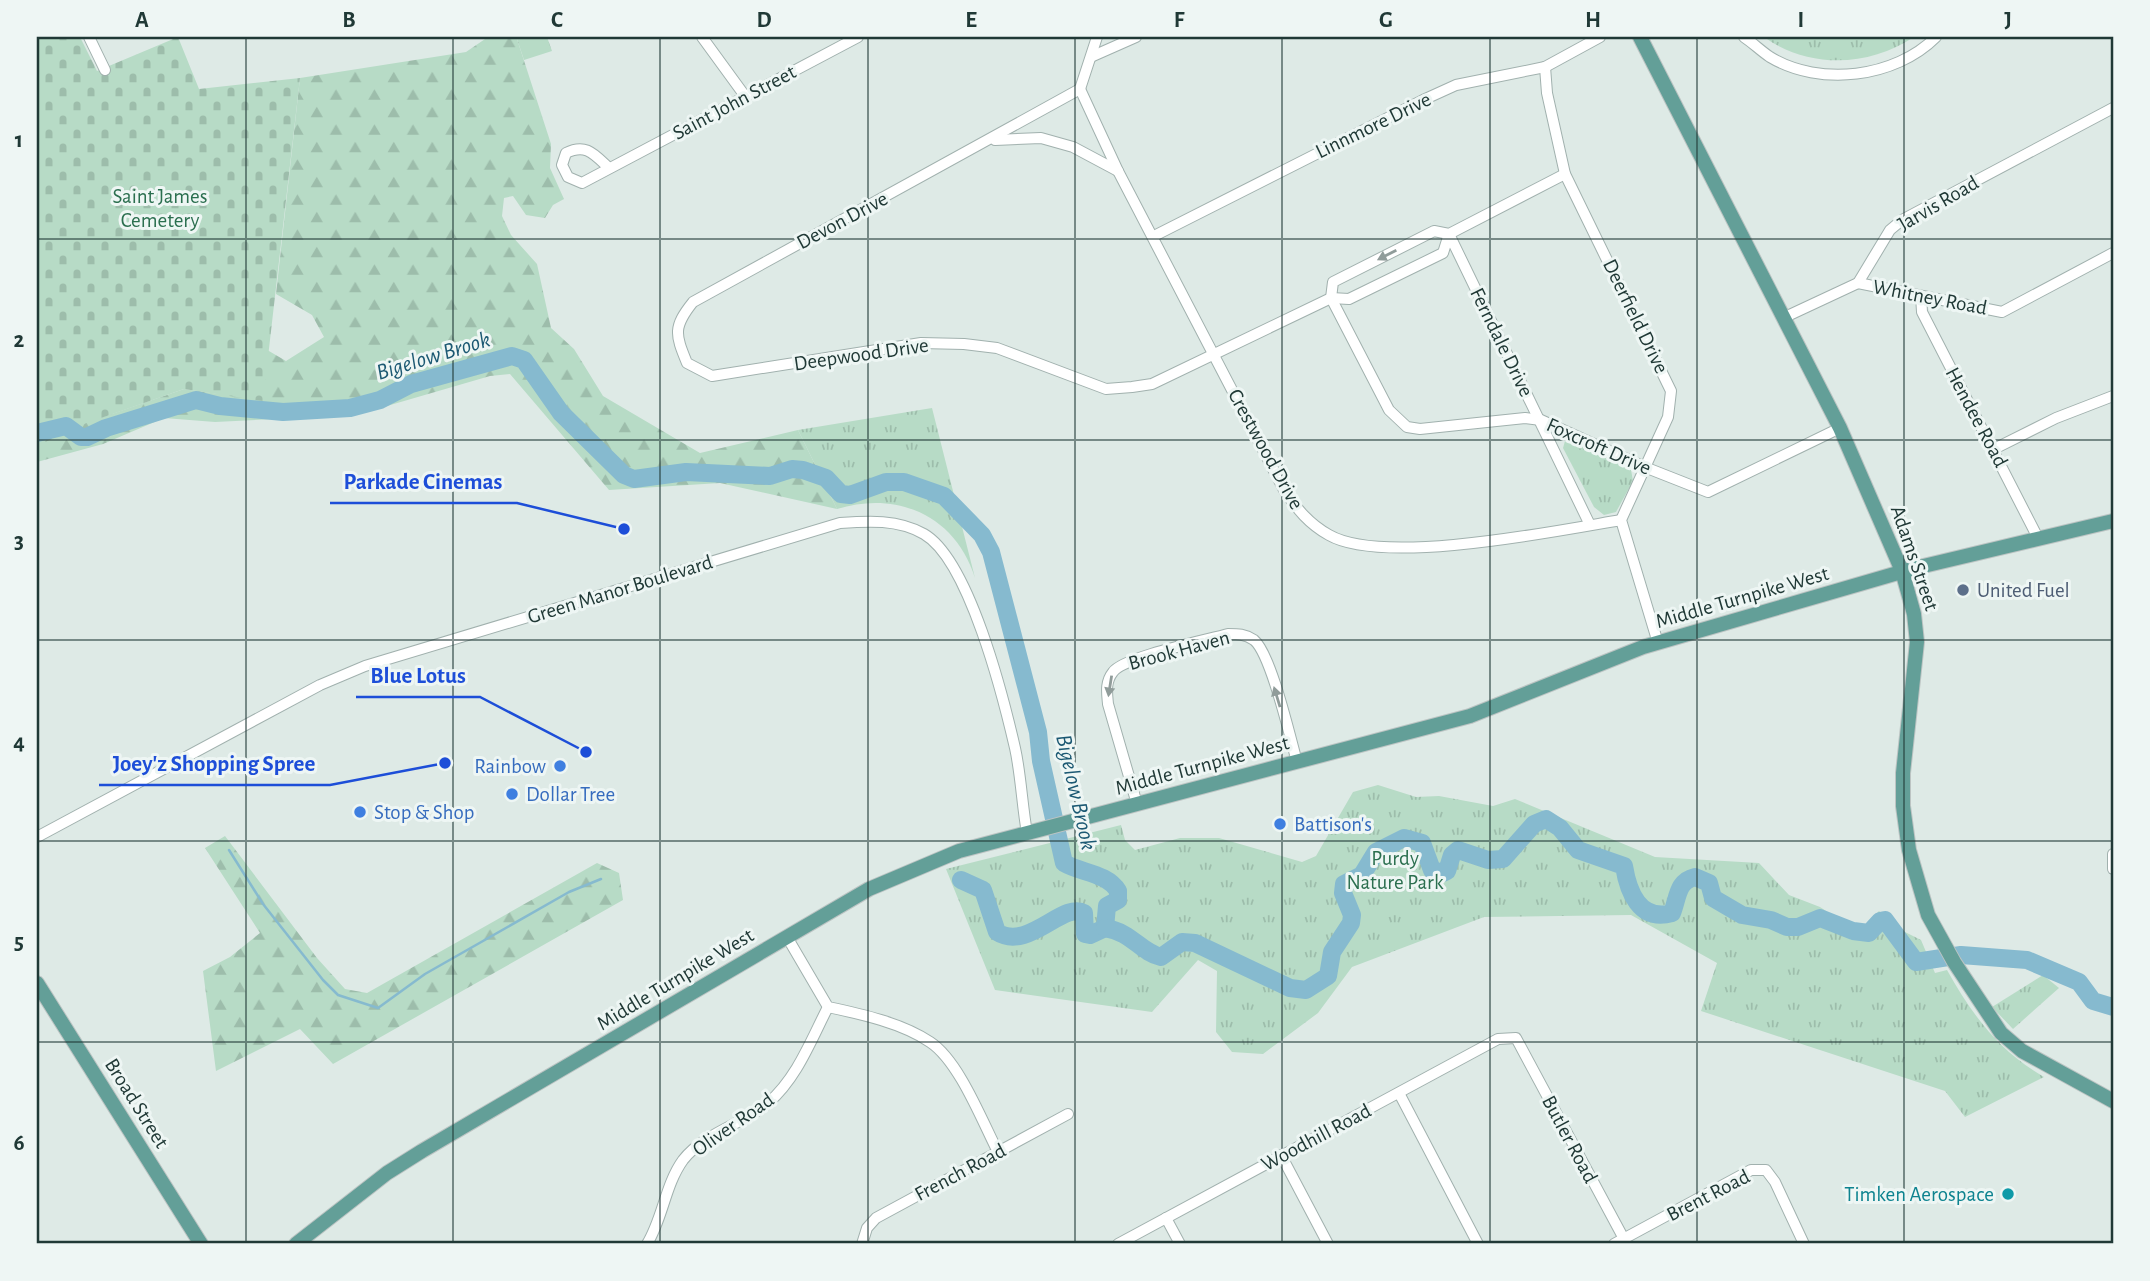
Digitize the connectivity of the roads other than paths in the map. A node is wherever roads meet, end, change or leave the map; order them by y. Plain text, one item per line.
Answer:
1 (89, 37) edge
2 (702, 37) edge
3 (858, 37) edge
4 (1097, 37) edge
5 (1136, 37) edge
6 (1600, 37) edge
7 (1640, 37) edge
8 (1744, 37) edge
9 (1936, 37) edge
10 (1093, 56) junction
11 (1545, 67) junction
12 (105, 70) dead end
13 (1080, 89) junction
14 (745, 96) junction
15 (2113, 108) edge
16 (992, 140) junction
17 (609, 168) dead end
18 (1118, 171) junction
19 (1565, 173) junction
20 (1449, 234) junction
21 (1154, 236) junction
22 (2113, 253) edge
23 (1858, 283) junction
24 (1921, 296) junction
25 (1331, 298) junction
26 (693, 302) joint
27 (1783, 318) junction
28 (1214, 355) junction
29 (2113, 397) edge
30 (1541, 420) junction
31 (1840, 428) junction
32 (1994, 449) junction
33 (1647, 468) junction
34 (1621, 520) junction
35 (2113, 521) edge
36 (1590, 525) junction
37 (2038, 538) junction
38 (1902, 571) junction
39 (1658, 643) junction
40 (1297, 762) junction
41 (1137, 804) junction
42 (1027, 833) junction
43 (37, 837) edge
44 (2113, 854) edge
45 (2113, 869) edge
46 (787, 937) junction
47 (37, 983) edge
48 (828, 1007) junction
49 (1516, 1038) joint
50 (1399, 1093) junction
51 (2113, 1101) edge
52 (1068, 1114) dead end
53 (999, 1152) junction
54 (1281, 1155) junction
55 (1167, 1219) junction
56 (862, 1242) edge
57 (1619, 1242) edge
58 (201, 1244) edge
59 (296, 1244) edge
60 (647, 1244) edge
61 (1118, 1244) edge
62 (1180, 1244) edge
63 (1328, 1244) edge
64 (1478, 1244) edge
65 (1804, 1244) edge

1 - 12 street
2 - 14 street
3 - 14 street, Saint John Street
4 - 10 street
5 - 10 street
6 - 11 street, Linnmore Drive
7 - 27 main road, Adams Street
8 - 9 street
10 - 13 street
11 - 19 street, Deerfield Drive
11 - 21 street, Linnmore Drive
13 - 16 street, Devon Drive
13 - 18 street, Crestwood Drive
14 - 17 street, Saint John Street
15 - 23 street, Jarvis Road
16 - 18 street, Devon Drive
16 - 26 street, Devon Drive
18 - 21 street, Crestwood Drive
19 - 20 street, Deepwood Drive
19 - 33 street, Deerfield Drive
20 - 25 street, Deepwood Drive
20 -> 25 street, Deepwood Drive
20 - 30 street, Ferndale Drive
21 - 28 street, Crestwood Drive
22 - 24 street, Whitney Road
23 - 24 street, Whitney Road
23 - 27 street
24 - 32 street, Hendee Road
25 - 28 street, Deepwood Drive
25 - 30 street, Foxcroft Drive
26 - 28 street, Deepwood Drive
27 - 31 main road, Adams Street
28 - 36 street, Crestwood Drive
29 - 32 street
30 - 33 street, Foxcroft Drive
30 - 36 street, Ferndale Drive
31 - 33 street, Foxcroft Drive
31 - 38 main road, Adams Street
32 - 37 street, Hendee Road
33 - 34 street, Deerfield Drive
34 - 36 street, Crestwood Drive
34 - 39 street
35 - 37 main road, Middle Turnpike West
37 - 38 main road, Middle Turnpike West
38 - 39 main road, Middle Turnpike West
38 - 51 main road, Adams Street
39 - 40 main road, Middle Turnpike West
40 - 41 main road, Middle Turnpike West
40 -> 41 street, Brook Haven
41 - 42 main road, Middle Turnpike West
42 - 43 street, Green Manor Boulevard
42 - 46 main road, Middle Turnpike West
44 - 45 street
46 - 48 street
46 - 59 main road, Middle Turnpike West
47 - 58 main road, Broad Street
48 - 53 street
48 - 60 street, Oliver Road
49 - 50 street, Woodhill Road
49 - 57 street, Butler Road
50 - 54 street, Woodhill Road
50 - 64 street
52 - 53 street, French Road
53 - 56 street, French Road
54 - 55 street, Woodhill Road
54 - 63 street
55 - 61 street, Woodhill Road
55 - 62 street
57 - 65 street, Brent Road

